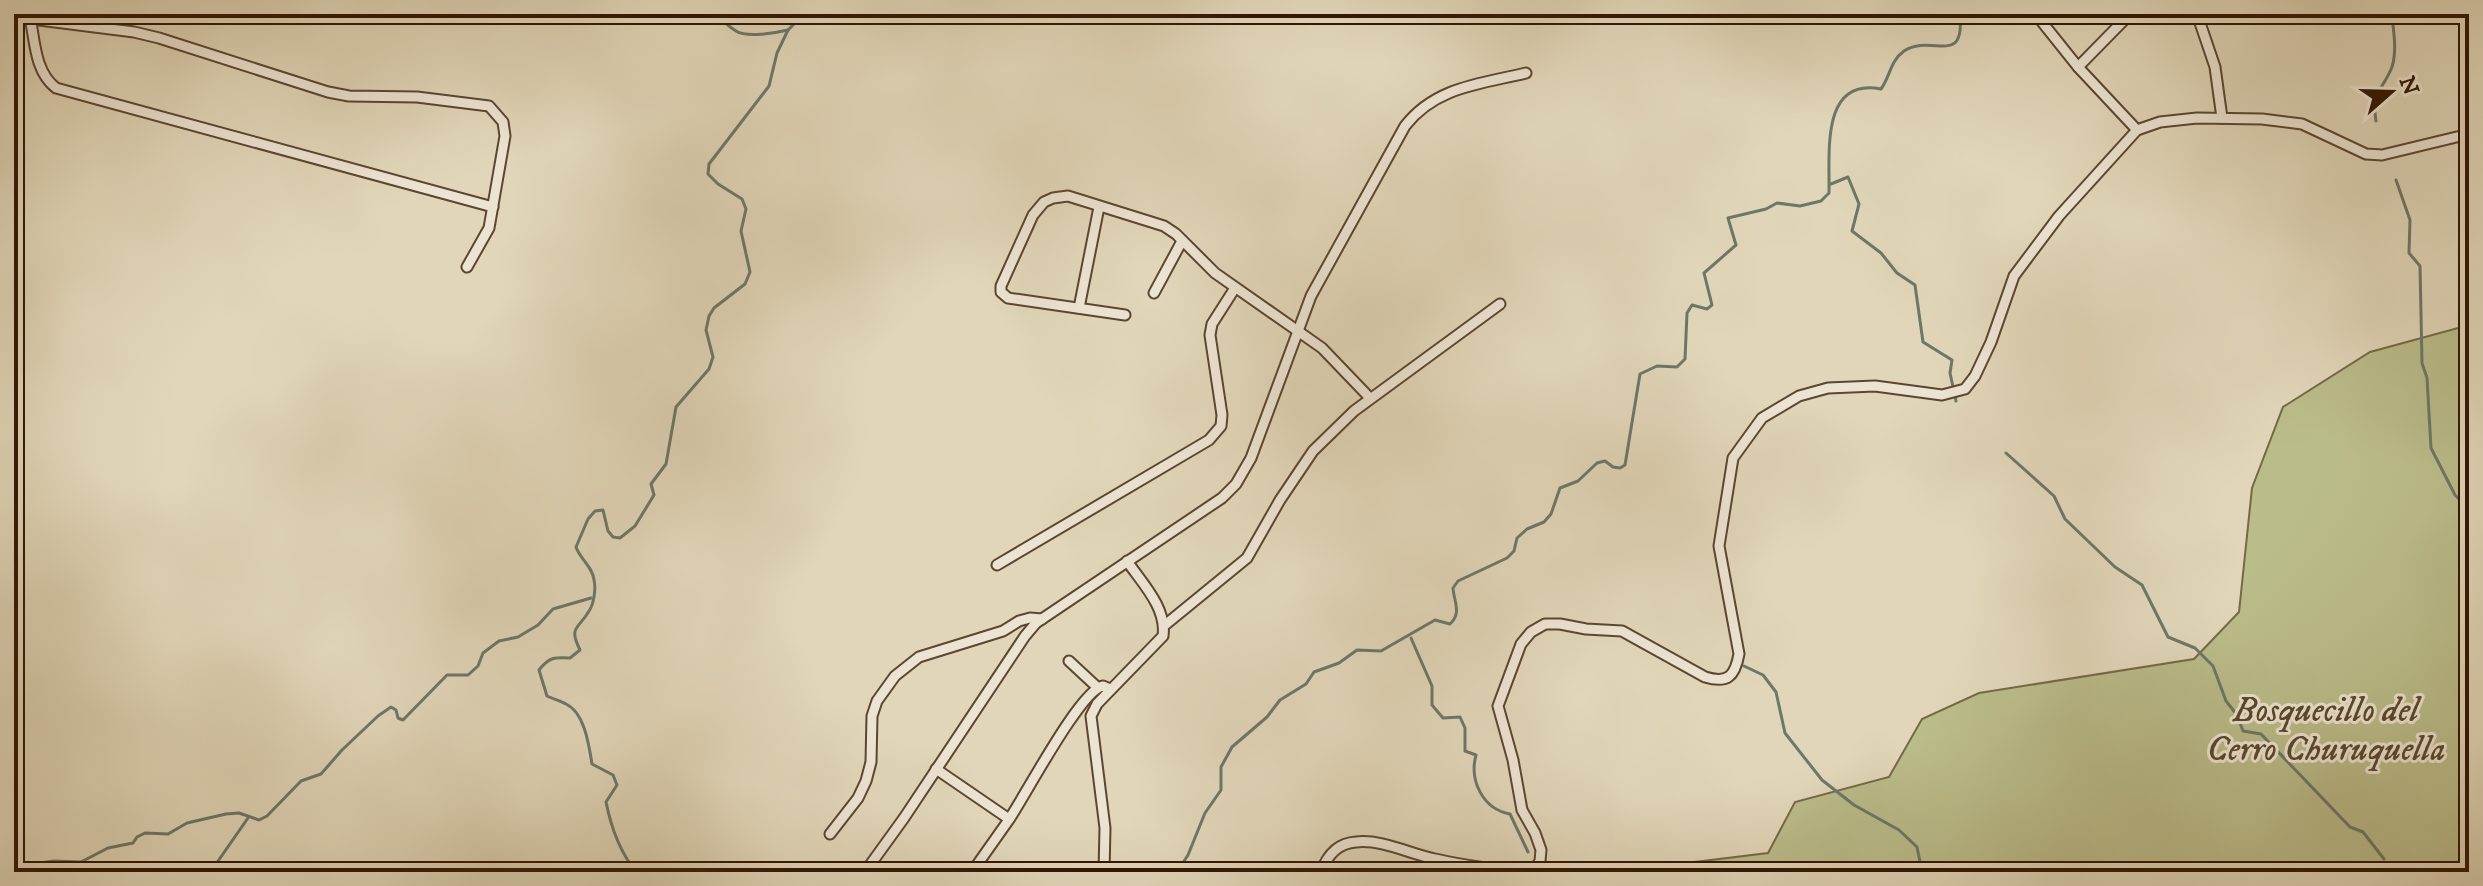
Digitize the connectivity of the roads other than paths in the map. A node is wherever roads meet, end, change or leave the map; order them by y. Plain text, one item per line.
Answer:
1 (2051, 14) edge
2 (2130, 14) edge
3 (2197, 14) edge
4 (30, 17) edge
5 (2078, 67) junction
6 (1526, 73) dead end
7 (2222, 118) junction
8 (2137, 130) junction
9 (2469, 134) edge
10 (493, 207) junction
11 (1099, 207) junction
12 (1182, 241) junction
13 (467, 267) dead end
14 (1235, 288) junction
15 (1154, 293) dead end
16 (1500, 304) dead end
17 (1079, 308) junction
18 (1125, 315) dead end
19 (1297, 329) junction
20 (1370, 398) junction
21 (1127, 561) junction
22 (997, 565) dead end
23 (1042, 619) junction
24 (1165, 625) junction
25 (1069, 661) dead end
26 (1097, 687) junction
27 (1110, 689) junction
28 (936, 769) junction
29 (1009, 819) junction
30 (830, 834) dead end
31 (865, 872) edge
32 (972, 872) edge
33 (1104, 872) edge
34 (1321, 872) edge
35 (1514, 872) edge
36 (1527, 872) edge

1 - 5 street
2 - 5 street
3 - 7 street
4 - 10 street
4 - 10 street
5 - 8 street
6 - 19 street
7 - 8 street
7 - 9 street
8 - 36 street
10 - 13 street
11 - 12 street
11 - 17 street
11 - 17 street
12 - 14 street
12 - 15 street
14 - 19 street
14 - 22 street
16 - 20 street
17 - 18 street
19 - 20 street
19 - 21 street
20 - 24 street
21 - 23 street
21 - 24 street
23 - 28 street
23 - 30 street
24 - 27 street
25 - 26 street
26 - 27 street
26 - 29 street
27 - 33 street
28 - 29 street
28 - 31 street
29 - 32 street
34 - 35 street

